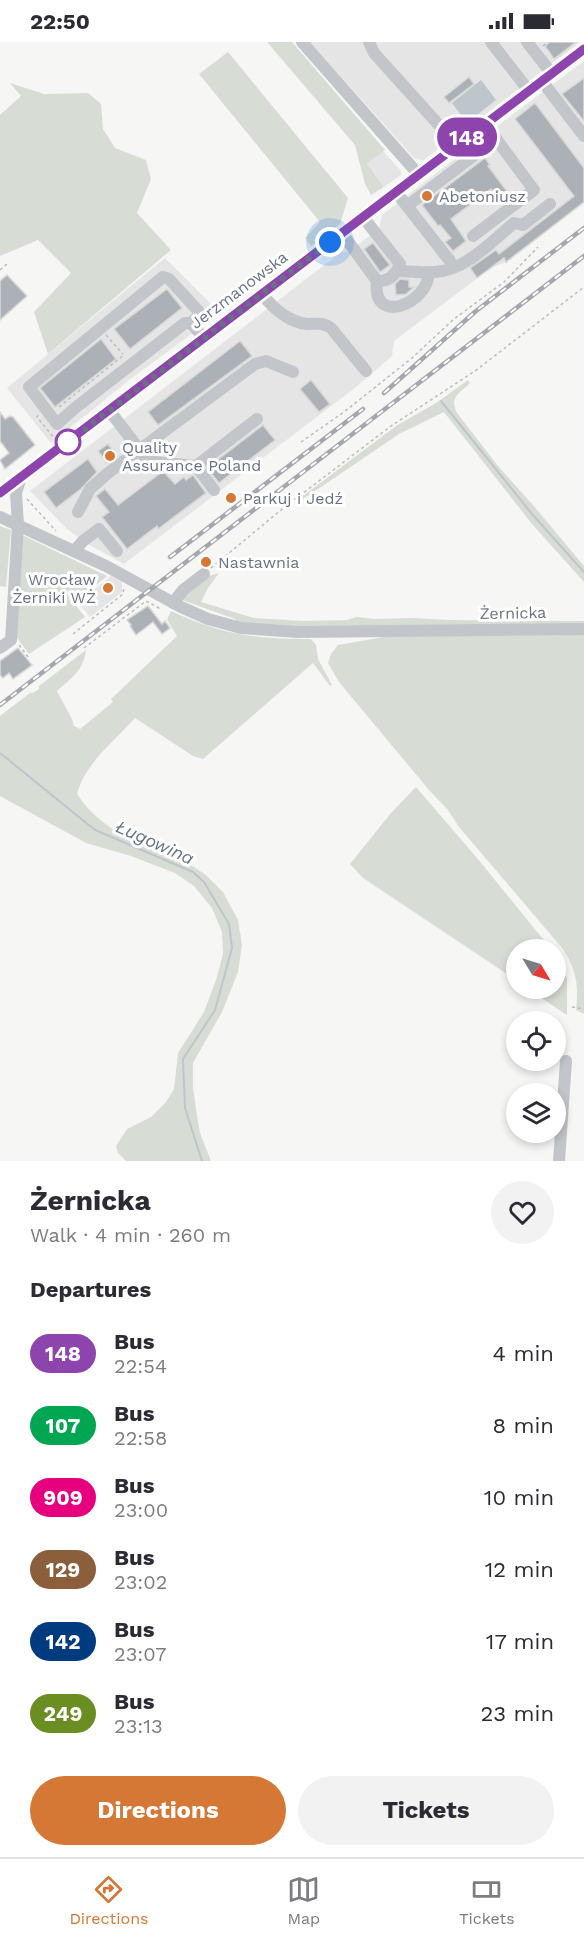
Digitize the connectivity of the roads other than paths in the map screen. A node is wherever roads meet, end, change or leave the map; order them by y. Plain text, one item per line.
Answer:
1 (302, 42) edge
2 (369, 42) edge
3 (491, 42) edge
4 (528, 42) edge
5 (584, 49) edge
6 (547, 77) junction
7 (529, 91) junction
8 (485, 124) junction
9 (584, 136) edge
10 (495, 139) junction
11 (457, 145) junction
12 (418, 175) junction
13 (396, 192) junction
14 (550, 204) dead end
15 (407, 206) junction
16 (363, 217) junction
17 (342, 233) junction
18 (473, 236) dead end
19 (450, 261) dead end
20 (397, 271) junction
21 (429, 272) junction
22 (377, 281) junction
23 (262, 294) junction
24 (191, 323) junction
25 (204, 338) junction
26 (366, 371) dead end
27 (293, 372) dead end
28 (110, 410) junction
29 (258, 419) dead end
30 (60, 422) junction
31 (72, 438) junction
32 (139, 449) junction
33 (196, 466) junction
34 (21, 477) junction
35 (214, 489) dead end
36 (0, 493) edge
37 (78, 512) dead end
38 (0, 517) edge
39 (18, 525) junction
40 (75, 550) junction
41 (117, 551) dead end
42 (204, 574) road end
43 (173, 603) junction
44 (584, 628) edge
45 (0, 648) edge
46 (565, 1071) edge
47 (560, 1161) edge

1 - 12 street
2 - 11 street
3 - 7 street
4 - 6 street
5 - 6 street, Jerzmanowska
6 - 7 street, Jerzmanowska
6 - 9 street
7 - 8 street, Jerzmanowska
8 - 10 street
8 - 11 street, Jerzmanowska
10 - 15 street
10 - 18 street
11 - 12 street, Jerzmanowska
12 - 13 street, Jerzmanowska
13 - 15 street
13 - 16 street, Jerzmanowska
14 - 21 street
15 - 19 street
16 - 17 street, Jerzmanowska
16 - 20 street
17 - 22 street
17 - 23 street, Jerzmanowska
20 - 21 street
20 - 22 street
21 - 22 street
23 - 25 street, Jerzmanowska
23 - 26 street
24 - 25 street
24 - 30 street
24 - 30 street
25 - 28 street, Jerzmanowska
27 - 32 street
28 - 31 street, Jerzmanowska
28 - 32 street
29 - 33 street
30 - 31 street
31 - 34 street, Jerzmanowska
32 - 33 street
32 - 37 street
33 - 35 street
34 - 36 street, Jerzmanowska
34 - 39 street
38 - 39 street, Żernicka
39 - 40 street, Żernicka
39 - 45 street
40 - 41 street
40 - 43 street, Żernicka
42 - 43 street
43 - 44 street, Żernicka
46 - 47 street

